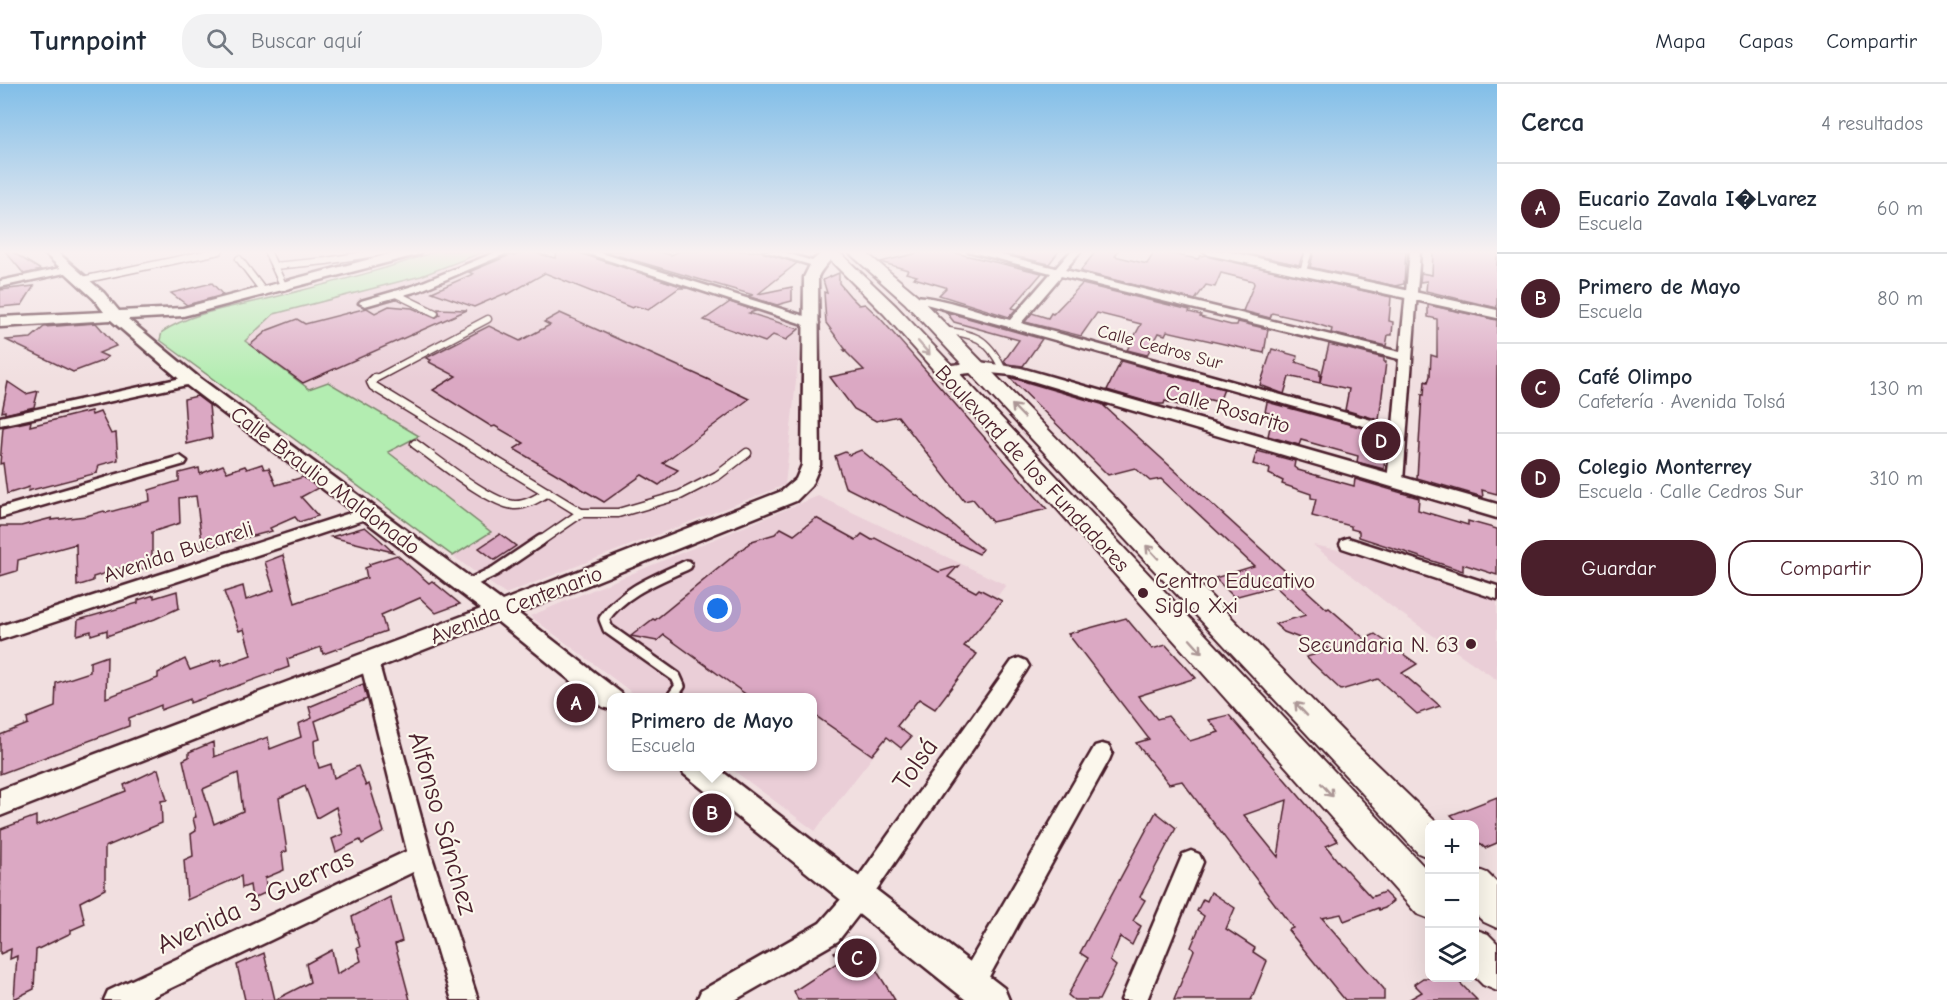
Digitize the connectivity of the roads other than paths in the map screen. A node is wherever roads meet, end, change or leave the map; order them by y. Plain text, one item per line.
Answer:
1 (97, 294) edge
2 (257, 294) edge
3 (396, 294) joint
4 (720, 294) edge
5 (812, 294) edge
6 (871, 294) edge
7 (905, 294) edge
8 (1040, 294) edge
9 (1147, 294) edge
10 (1405, 294) edge
11 (1411, 295) junction
12 (911, 299) junction
13 (365, 303) dead end
14 (183, 312) junction
15 (435, 313) dead end
16 (1497, 314) edge
17 (114, 315) junction
18 (488, 319) dead end
19 (0, 322) edge
20 (813, 323) junction
21 (1013, 325) junction
22 (940, 330) junction
23 (142, 340) junction
24 (1406, 357) junction
25 (974, 365) junction
26 (1002, 368) junction
27 (944, 371) junction
28 (191, 380) junction
29 (0, 421) edge
30 (1399, 432) junction
31 (415, 444) dead end
32 (747, 453) dead end
33 (180, 461) dead end
34 (1395, 481) junction
35 (548, 492) junction
36 (1497, 511) edge
37 (369, 512) junction
38 (0, 513) edge
39 (581, 513) junction
40 (1348, 544) dead end
41 (687, 565) dead end
42 (466, 585) junction
43 (1497, 593) edge
44 (500, 611) junction
45 (0, 633) edge
46 (369, 661) junction
47 (1019, 666) dead end
48 (675, 693) edge
49 (607, 696) edge
50 (1102, 753) dead end
51 (700, 771) edge
52 (0, 803) edge
53 (1425, 836) edge
54 (420, 856) junction
55 (1191, 862) dead end
56 (1479, 891) edge
57 (1425, 896) edge
58 (858, 897) junction
59 (1497, 909) edge
60 (1479, 953) edge
61 (1497, 971) edge
62 (981, 992) edge
63 (117, 1000) edge
64 (465, 1000) edge
65 (710, 1000) edge
66 (1134, 1000) edge

1 - 17 street, Calle Braulio Maldonado
2 - 14 street
3 - 13 street
3 - 15 lane
4 - 20 street
5 - 20 street, Avenida Centenario
6 -> 27 main road, Boulevard de los Fundadores
7 - 12 main road, Boulevard de los Fundadores
8 - 21 street
9 - 24 street
10 - 11 street
11 - 16 street
11 - 24 street
12 - 21 street, Calle Cedros Sur
12 - 22 main road, Boulevard de los Fundadores
14 - 17 street
14 - 23 street
17 - 19 street
17 - 23 street, Calle Braulio Maldonado
18 - 35 lane
20 - 44 street, Avenida Centenario
21 - 30 street, Calle Cedros Sur
22 - 25 main road, Boulevard de los Fundadores
22 - 26 lane
23 - 28 street, Calle Braulio Maldonado
24 - 30 street
25 - 26 street, Calle Rosarito
25 - 27 street, Calle Rosarito
53 -> 25 main road, Boulevard de los Fundadores
26 - 34 street, Calle Rosarito
27 -> 57 main road, Boulevard de los Fundadores
28 - 29 street
28 - 37 street, Calle Braulio Maldonado
30 - 34 street
31 - 35 lane
32 - 39 lane
33 - 38 street
34 - 36 street, Calle Rosarito
35 - 39 lane
37 - 42 street, Calle Braulio Maldonado
37 - 45 street, Avenida Bucareli
39 - 42 lane
40 - 43 street
41 - 48 lane
42 - 44 street, Calle Braulio Maldonado
44 - 46 street, Avenida Centenario
44 - 49 street, Calle Braulio Maldonado
46 - 52 street, Avenida Centenario
46 - 54 street, Alfonso Sánchez
47 - 58 street, Tolsá
50 - 62 street
51 - 58 street
54 - 63 street, Avenida 3 Guerras
54 - 64 street, Alfonso Sánchez
55 - 66 street
56 - 59 main road
58 - 62 street
58 - 65 street, Tolsá
60 - 61 main road

